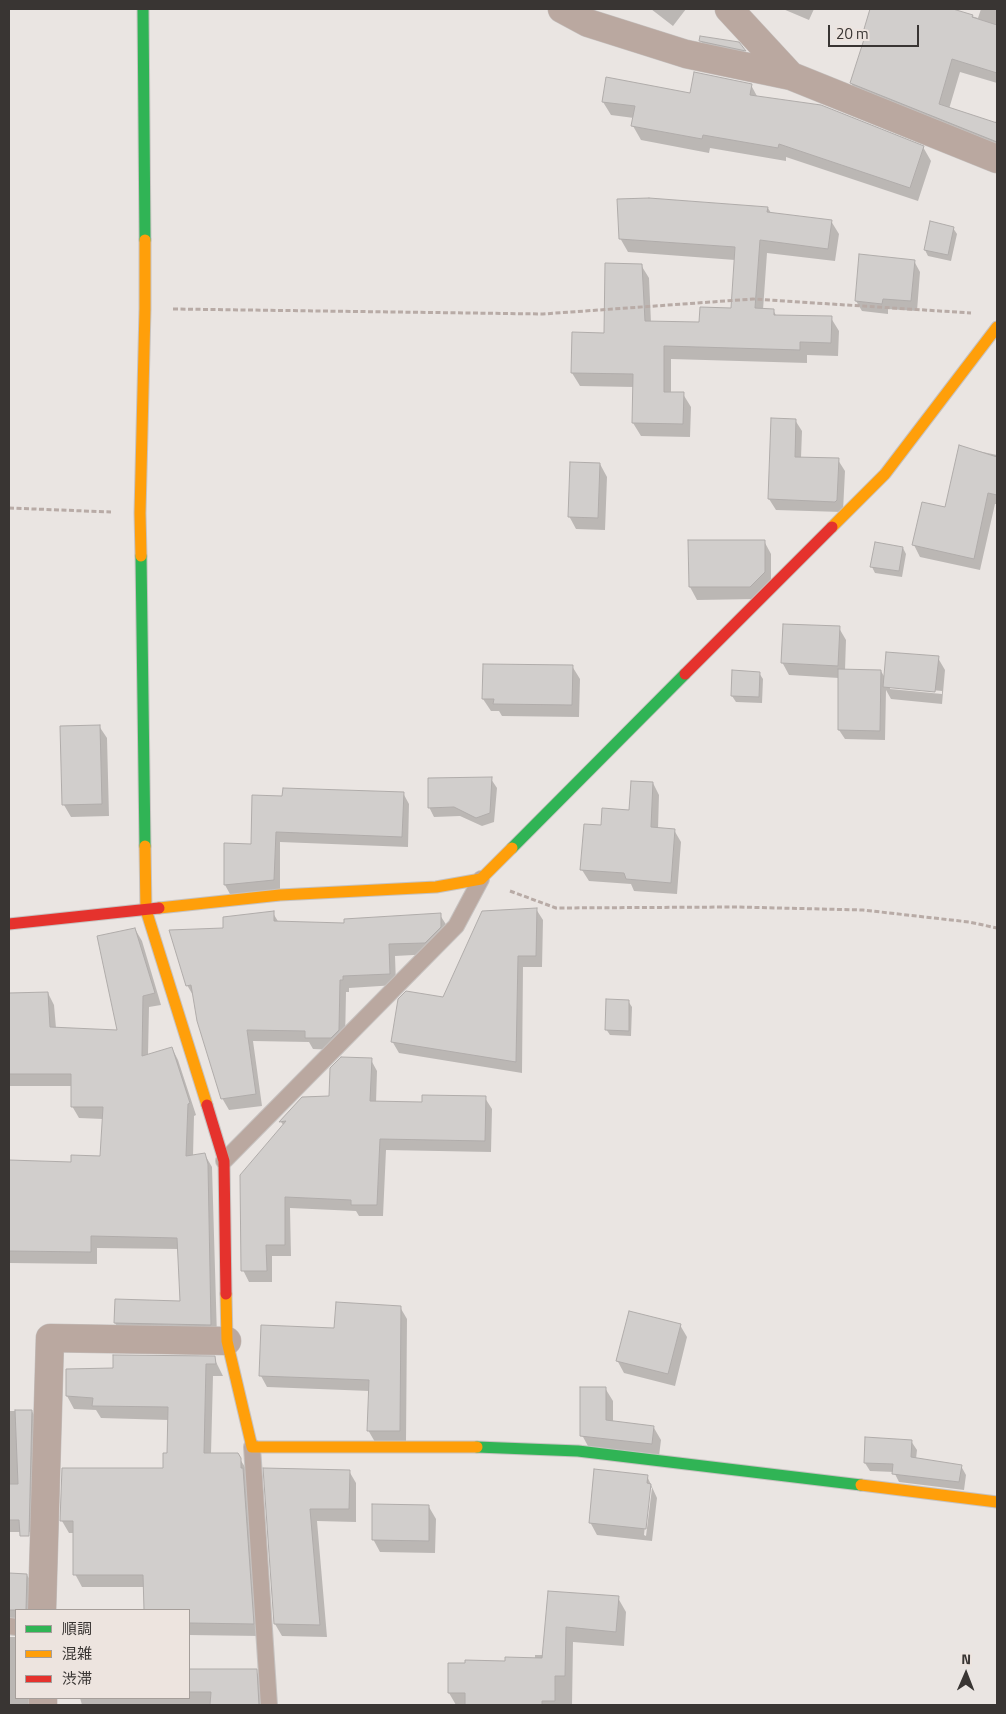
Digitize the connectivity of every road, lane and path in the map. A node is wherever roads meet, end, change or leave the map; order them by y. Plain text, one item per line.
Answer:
1 (143, 9) edge
2 (562, 9) edge
3 (730, 9) edge
4 (791, 76) junction
5 (997, 159) edge
6 (145, 309) junction
7 (978, 314) dead end
8 (997, 327) edge
9 (9, 508) edge
10 (140, 513) junction
11 (481, 879) junction
12 (146, 910) junction
13 (9, 924) edge
14 (997, 928) edge
15 (224, 1161) junction
16 (227, 1341) junction
17 (252, 1447) junction
18 (997, 1502) edge
19 (42, 1609) edge
20 (270, 1705) edge

1 - 6 street
2 - 4 street
3 - 4 street
4 - 5 street
6 - 7 path
6 - 10 street
8 - 11 street
9 - 10 path
10 - 12 street
11 - 12 street
11 - 14 path
11 - 15 lane
12 - 13 street
12 - 15 street
15 - 16 street
16 - 17 street
16 - 19 street
17 - 18 street
17 - 20 lane

